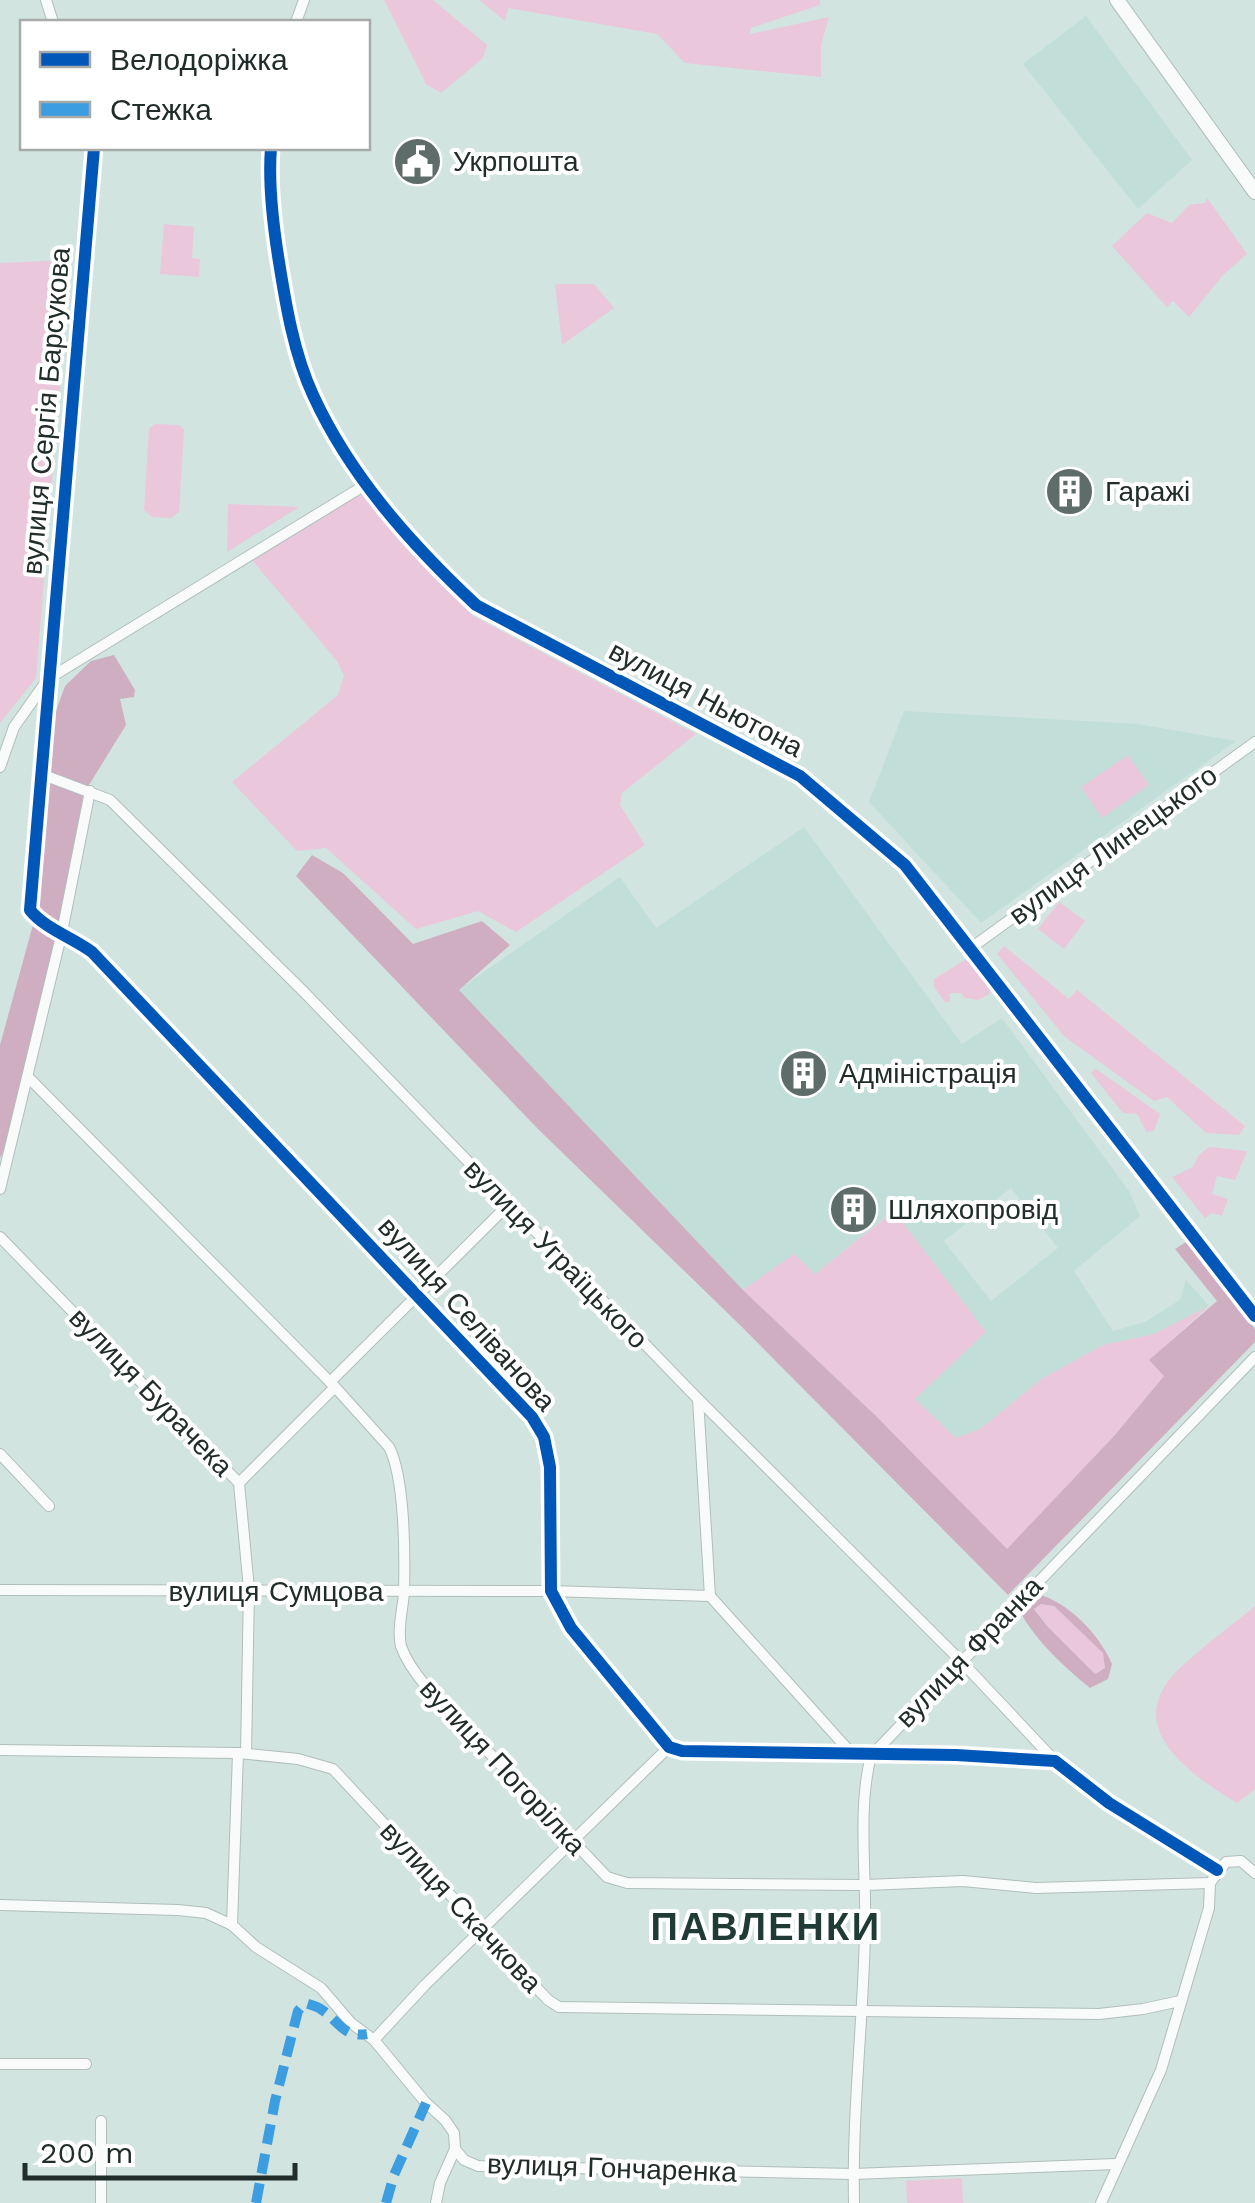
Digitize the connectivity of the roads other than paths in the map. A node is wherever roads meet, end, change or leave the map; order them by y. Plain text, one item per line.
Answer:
1 (1117, 0) edge
2 (94, 150) edge
3 (272, 150) edge
4 (1255, 192) edge
5 (365, 485) junction
6 (48, 679) junction
7 (1255, 742) edge
8 (0, 767) edge
9 (41, 774) junction
10 (90, 791) junction
11 (30, 910) joint
12 (62, 932) junction
13 (970, 948) junction
14 (28, 1077) junction
15 (0, 1189) edge
16 (508, 1206) junction
17 (0, 1237) edge
18 (417, 1292) junction
19 (1255, 1316) edge
20 (1255, 1357) edge
21 (332, 1384) junction
22 (698, 1399) junction
23 (0, 1454) edge
24 (239, 1483) junction
25 (49, 1506) dead end
26 (249, 1589) junction
27 (0, 1590) edge
28 (404, 1591) junction
29 (552, 1591) junction
30 (710, 1596) junction
31 (961, 1660) junction
32 (669, 1747) junction
33 (0, 1750) edge
34 (242, 1753) junction
35 (852, 1755) junction
36 (871, 1756) junction
37 (1054, 1761) junction
38 (573, 1843) junction
39 (1217, 1870) junction
40 (1255, 1874) edge
41 (1210, 1883) junction
42 (866, 1885) junction
43 (0, 1905) edge
44 (232, 1925) junction
45 (484, 1930) junction
46 (1180, 2001) junction
47 (860, 2012) junction
48 (374, 2040) junction
49 (0, 2064) edge
50 (86, 2064) dead end
51 (100, 2121) dead end
52 (456, 2149) junction
53 (1116, 2164) junction
54 (853, 2174) junction
55 (101, 2203) edge
56 (436, 2203) edge
57 (854, 2203) edge
58 (1101, 2203) edge

1 - 4 main road
2 - 6 street, вулиця Сергія Барсукова
3 - 5 street, вулиця Ньютона
5 - 6 street
5 - 13 street, вулиця Ньютона
6 - 8 street
6 - 9 street, вулиця Сергія Барсукова
7 - 13 street, вулиця Линецького
9 - 10 street, вулиця Уграїцького
9 - 11 street, вулиця Сергія Барсукова
10 - 12 street
10 - 16 street, вулиця Уграїцького
11 - 12 street, вулиця Селіванова
12 - 14 street
12 - 18 street, вулиця Селіванова
13 - 19 street, вулиця Ньютона
14 - 15 street
14 - 21 street, вулиця Погорілка
16 - 18 street
16 - 22 street, вулиця Уграїцького
17 - 24 street, вулиця Бурачека
18 - 21 street
18 - 29 street, вулиця Селіванова
20 - 31 street, вулиця Франка
21 - 24 street
21 - 28 street, вулиця Погорілка
22 - 30 street
22 - 31 street, вулиця Уграїцького
23 - 25 street
24 - 26 street, вулиця Бурачека
26 - 27 street, вулиця Сумцова
26 - 28 street, вулиця Сумцова
26 - 34 street, вулиця Бурачека
28 - 29 street, вулиця Сумцова
28 - 38 street, вулиця Погорілка
29 - 30 street, вулиця Сумцова
29 - 32 street, вулиця Селіванова
30 - 35 street
31 - 36 street, вулиця Франка
31 - 37 street, вулиця Уграїцького
32 - 35 street
32 - 38 street
33 - 34 street, вулиця Скачкова
34 - 44 street, вулиця Бурачека
34 - 45 street, вулиця Скачкова
35 - 36 street
36 - 37 street
36 - 42 street
37 - 39 street
38 - 42 street, вулиця Погорілка
38 - 45 street
39 - 40 street
39 - 41 street
41 - 42 street, вулиця Погорілка
41 - 46 street
42 - 47 street
43 - 44 street, вулиця Гончаренка
44 - 48 street, вулиця Гончаренка
45 - 47 street, вулиця Скачкова
45 - 48 street
46 - 47 street, вулиця Скачкова
46 - 53 street
47 - 54 street
48 - 52 street, вулиця Гончаренка
49 - 50 street
51 - 55 street
52 - 54 street, вулиця Гончаренка
52 - 56 street
53 - 54 street, вулиця Гончаренка
53 - 58 street
54 - 57 street

